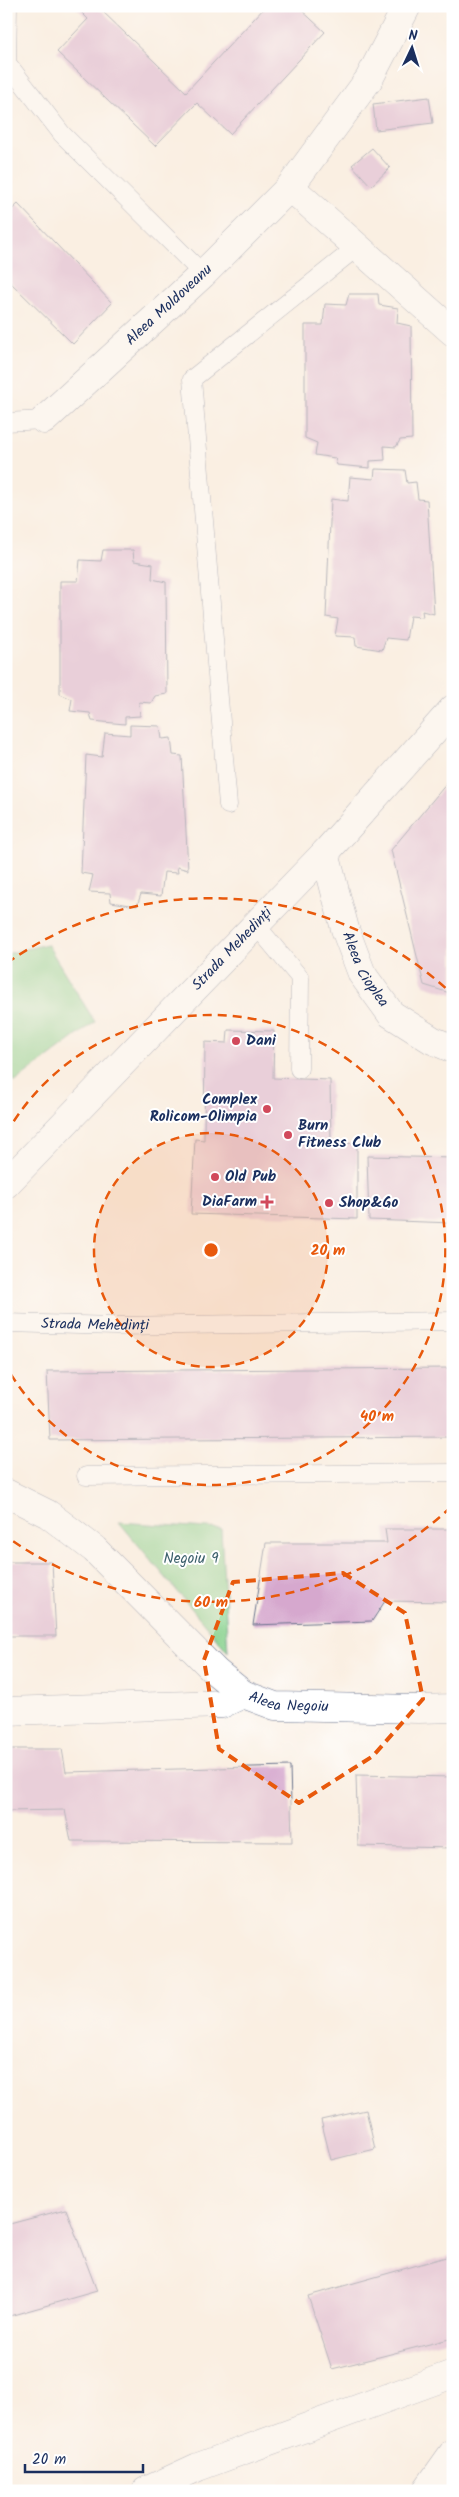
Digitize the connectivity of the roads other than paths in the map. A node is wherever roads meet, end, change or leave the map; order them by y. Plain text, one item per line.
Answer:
1 (8, 6) edge
2 (407, 6) edge
3 (6, 63) edge
4 (290, 187) junction
5 (357, 247) junction
6 (203, 274) junction
7 (453, 332) edge
8 (44, 420) joint
9 (6, 422) edge
10 (453, 709) edge
11 (228, 805) dead end
12 (325, 853) junction
13 (256, 925) junction
14 (453, 1049) edge
15 (299, 1069) dead end
16 (6, 1184) edge
17 (453, 1321) edge
18 (6, 1323) edge
19 (453, 1473) edge
20 (86, 1476) dead end
21 (6, 1493) edge
22 (243, 1694) junction
23 (453, 1708) edge
24 (6, 1711) edge
25 (453, 2374) edge
26 (453, 2453) edge
27 (146, 2491) edge
28 (426, 2491) edge

1 - 3 lane
2 - 4 street, Aleea Moldoveanu
3 - 6 lane
4 - 5 street
4 - 6 street, Aleea Moldoveanu
5 - 7 street
5 - 11 lane
6 - 8 street, Aleea Moldoveanu
8 - 9 lane
10 - 12 street, Strada Mehedinți
12 - 13 street, Strada Mehedinți
12 - 14 street, Aleea Cioplea
13 - 15 lane
13 - 16 street, Strada Mehedinți
17 - 18 lane, Strada Mehedinți
19 - 20 lane
21 - 22 street
22 - 23 street, Aleea Negoiu
22 - 24 street, Aleea Negoiu
25 - 27 street
26 - 28 street

